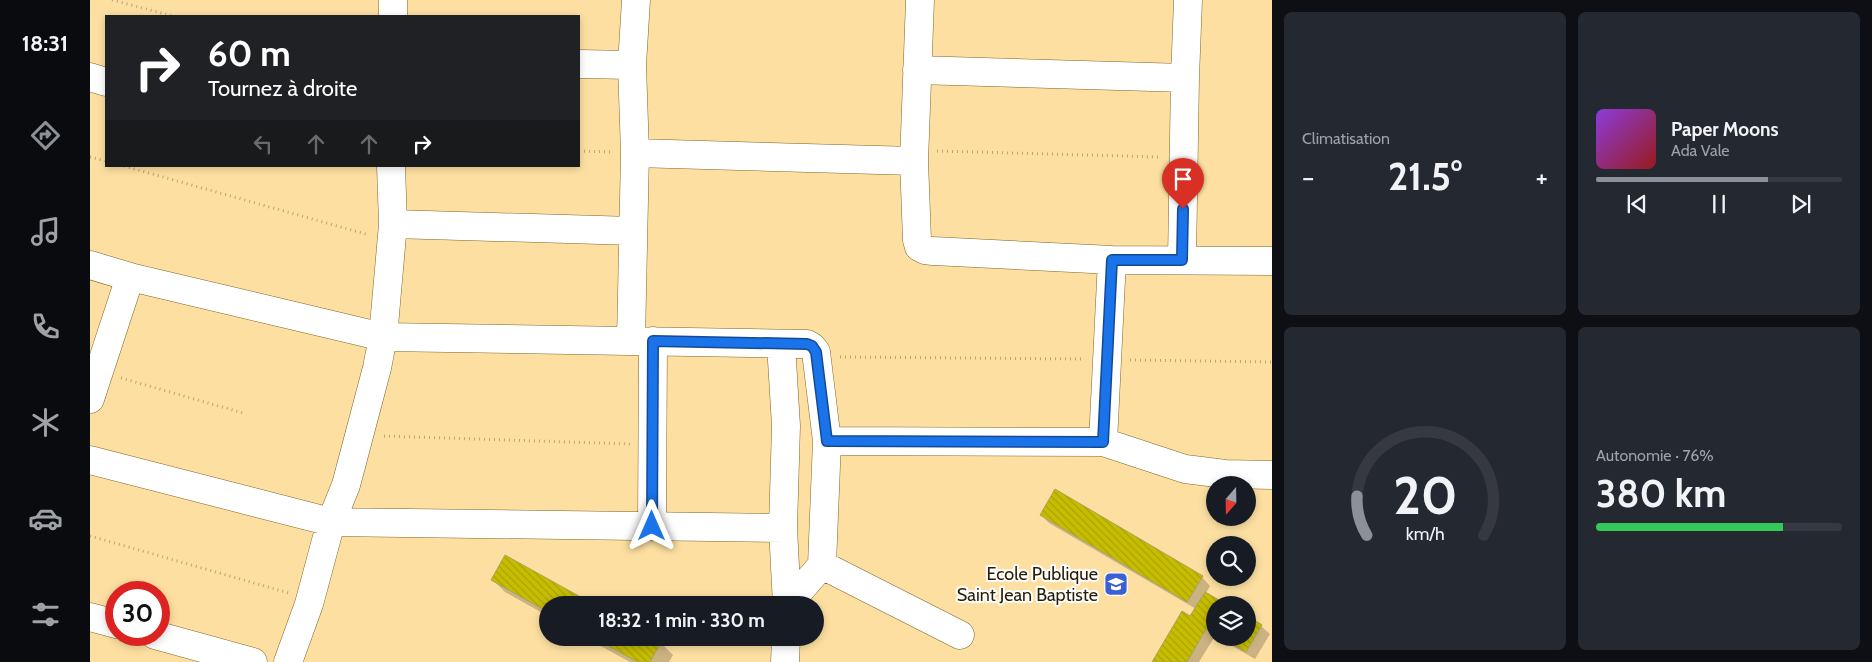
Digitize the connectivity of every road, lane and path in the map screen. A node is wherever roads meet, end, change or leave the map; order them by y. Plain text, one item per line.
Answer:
1 (112, 0) edge
2 (393, 0) edge
3 (636, 0) edge
4 (920, 0) edge
5 (1188, 0) edge
6 (169, 15) edge
7 (393, 15) edge
8 (580, 64) edge
9 (632, 65) junction
10 (917, 70) junction
11 (90, 77) edge
12 (1185, 78) junction
13 (105, 82) edge
14 (580, 151) edge
15 (635, 153) junction
16 (914, 156) junction
17 (90, 157) edge
18 (1184, 157) junction
19 (105, 161) edge
20 (128, 167) edge
21 (391, 167) edge
22 (633, 231) junction
23 (392, 233) junction
24 (1112, 260) junction
25 (1182, 260) junction
26 (1272, 261) edge
27 (90, 266) edge
28 (130, 277) junction
29 (382, 337) junction
30 (642, 341) junction
31 (781, 344) junction
32 (817, 357) junction
33 (1107, 360) junction
34 (1272, 362) edge
35 (100, 372) junction
36 (90, 399) edge
37 (242, 413) dead end
38 (361, 435) junction
39 (827, 441) junction
40 (1103, 442) junction
41 (652, 445) junction
42 (90, 460) edge
43 (1272, 475) edge
44 (331, 522) junction
45 (652, 526) junction
46 (783, 528) junction
47 (90, 536) edge
48 (822, 565) junction
49 (310, 599) junction
50 (90, 617) edge
51 (105, 621) edge
52 (960, 635) dead end
53 (170, 639) edge
54 (786, 646) edge
55 (253, 662) edge
56 (288, 662) edge
57 (785, 662) edge

1 - 6 path
2 - 7 street
3 - 9 street
4 - 10 street
5 - 12 street
8 - 9 street
9 - 15 street
10 - 12 street
10 - 16 street
11 - 13 street
12 - 18 street
14 - 15 path
15 - 16 street
15 - 22 street
16 - 18 path
16 - 24 street
17 - 19 path
18 - 25 street
20 - 23 path
21 - 23 street
22 - 23 street
22 - 30 street
23 - 29 street
24 - 25 street
24 - 33 street
25 - 26 street
27 - 28 street
28 - 29 street
28 - 35 street
29 - 30 street
29 - 38 street
30 - 31 street
30 - 41 street
31 - 32 street
31 - 46 street
32 - 33 path
32 - 39 street
33 - 34 path
33 - 40 street
35 - 36 street
35 - 37 path
38 - 41 path
38 - 44 street
39 - 40 street
39 - 48 street
40 - 43 street
41 - 45 street
42 - 44 street
44 - 45 street
44 - 49 street
45 - 46 street
46 - 48 street
47 - 49 path
48 - 52 street
49 - 56 street
50 - 51 street
53 - 55 street
54 - 57 street

